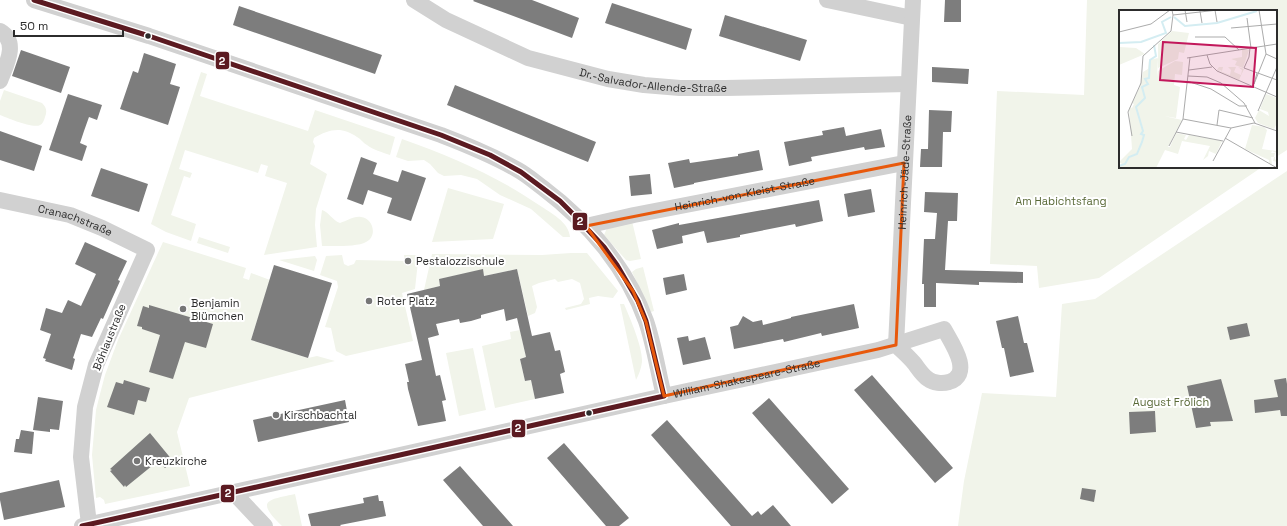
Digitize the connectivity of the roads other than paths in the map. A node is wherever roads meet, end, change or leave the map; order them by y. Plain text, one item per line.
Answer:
1 (34, 0) edge
2 (414, 0) edge
3 (827, 0) edge
4 (913, 0) edge
5 (912, 18) junction
6 (0, 32) edge
7 (0, 81) edge
8 (908, 84) junction
9 (904, 163) junction
10 (0, 200) edge
11 (586, 226) junction
12 (148, 250) joint
13 (896, 345) joint
14 (664, 396) junction
15 (234, 492) junction
16 (85, 525) edge
17 (264, 526) edge

1 - 11 street
2 - 8 street, Dr.-Salvador-Allende-Straße
3 - 5 street
4 - 5 street, Heinrich-Jäde-Straße
5 - 8 street, Heinrich-Jäde-Straße
6 - 7 street
8 - 9 street, Heinrich-Jäde-Straße
9 - 11 street, Heinrich-von-Kleist-Straße
9 - 13 street, Heinrich-Jäde-Straße
10 - 12 street, Cranachstraße
11 - 14 street
12 - 16 street, Böhlaustraße
13 - 14 street, William-Shakespeare-Straße
14 - 15 street, William-Shakespeare-Straße
15 - 16 street, William-Shakespeare-Straße
15 - 17 street

